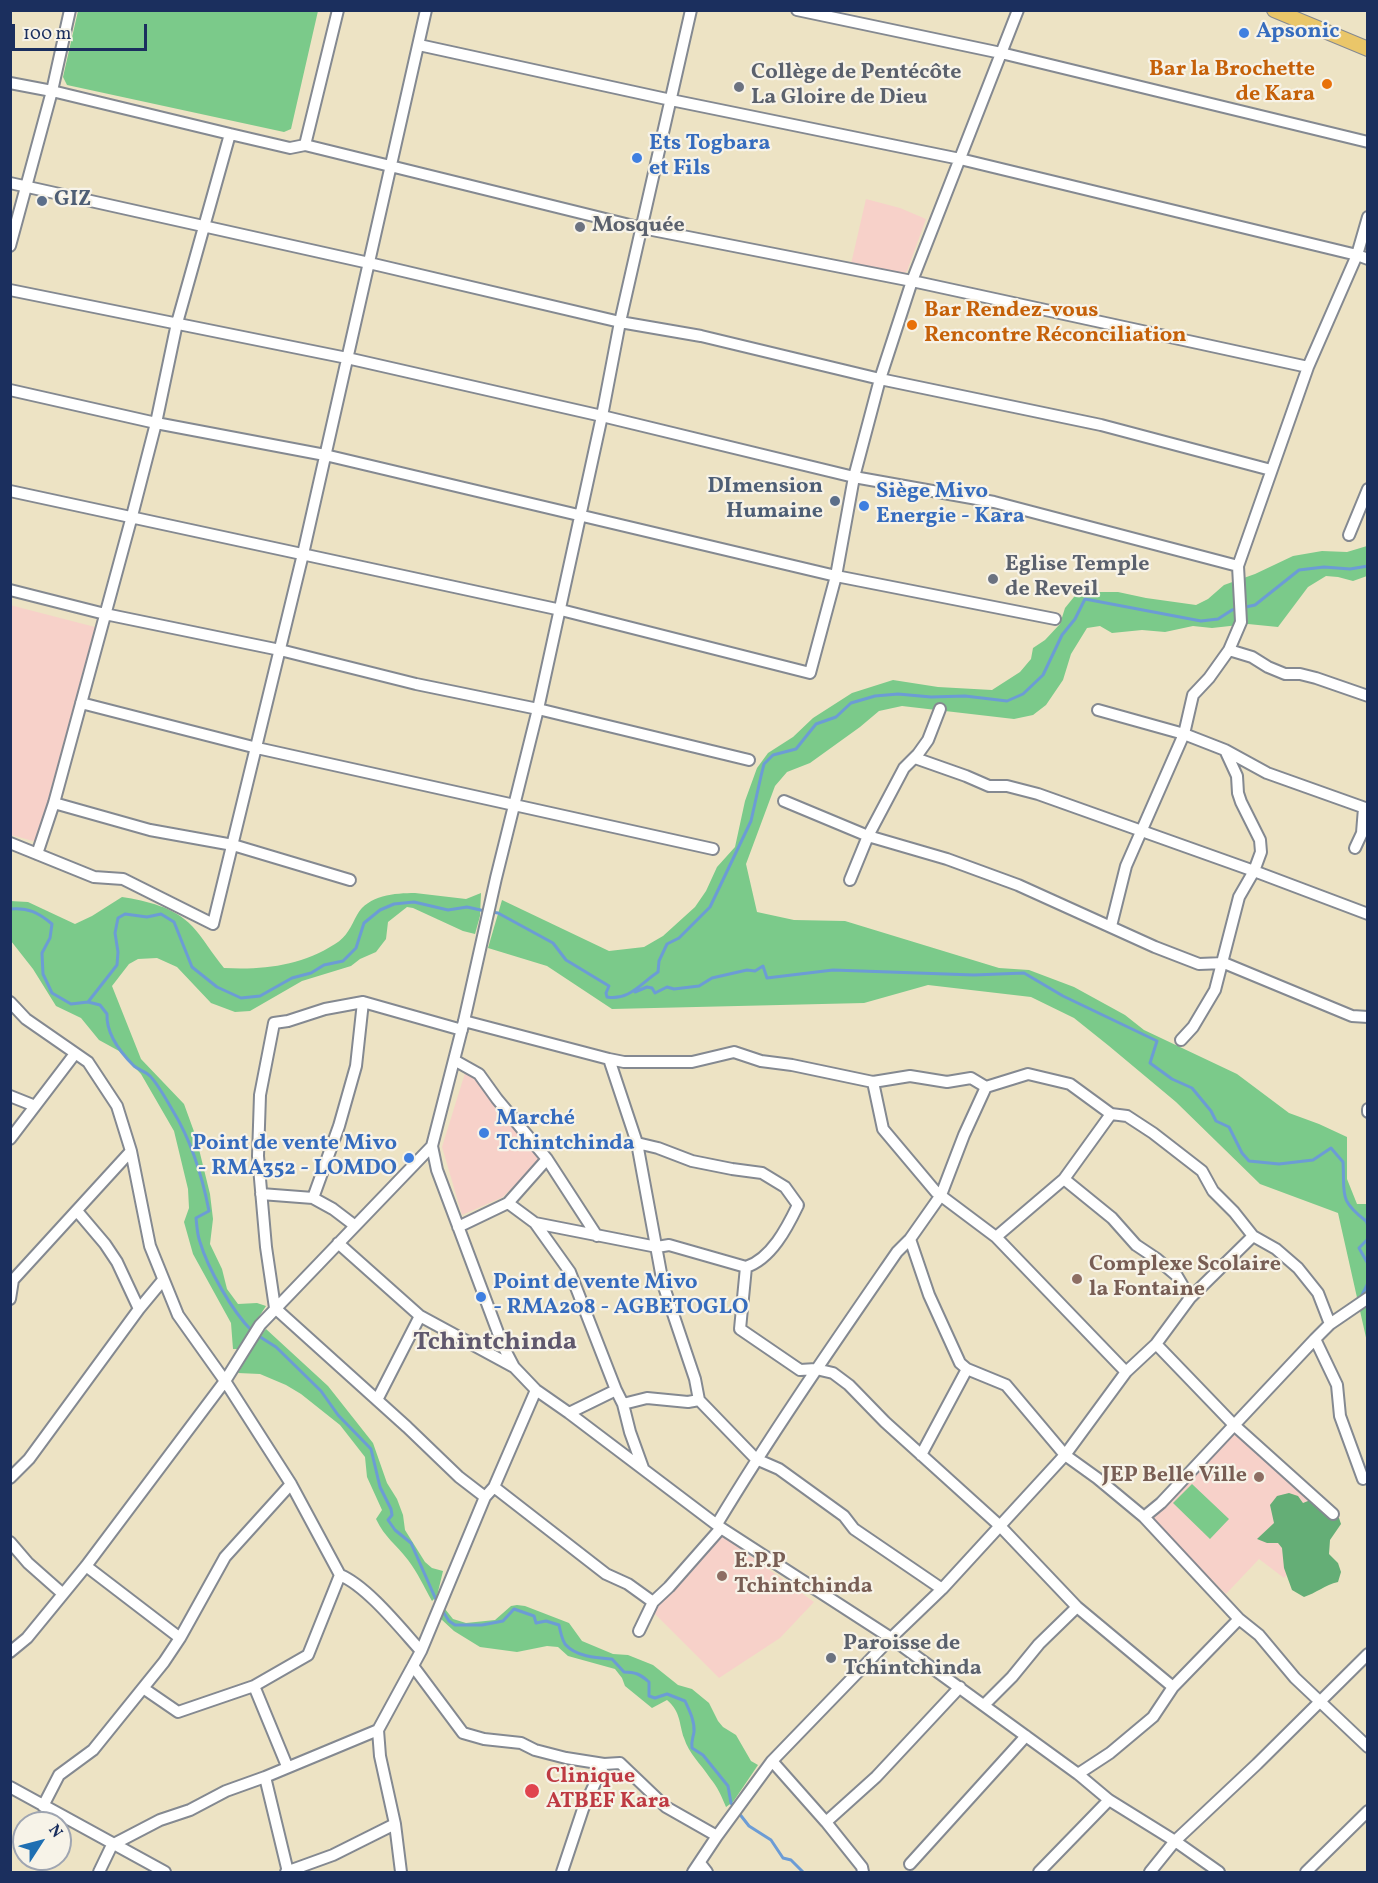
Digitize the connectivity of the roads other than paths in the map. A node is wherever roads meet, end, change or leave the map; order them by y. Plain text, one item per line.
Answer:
1 (57, 10) edge
2 (338, 10) edge
3 (426, 10) edge
4 (691, 10) edge
5 (797, 10) edge
6 (1018, 10) edge
7 (1274, 10) edge
8 (70, 13) edge
9 (420, 45) junction
10 (1368, 49) edge
11 (1001, 53) junction
12 (10, 83) edge
13 (52, 92) junction
14 (671, 100) junction
15 (230, 134) junction
16 (1368, 142) edge
17 (305, 145) junction
18 (960, 159) junction
19 (391, 165) junction
20 (10, 183) edge
21 (26, 186) junction
22 (1368, 217) edge
23 (204, 227) junction
24 (642, 228) junction
25 (10, 246) edge
26 (1357, 255) junction
27 (1368, 259) edge
28 (369, 263) junction
29 (912, 281) junction
30 (10, 290) edge
31 (620, 322) junction
32 (177, 323) junction
33 (347, 358) junction
34 (1308, 367) junction
35 (880, 379) junction
36 (10, 390) edge
37 (602, 416) junction
38 (156, 423) junction
39 (326, 455) junction
40 (1271, 470) junction
41 (854, 477) junction
42 (1368, 489) edge
43 (10, 491) edge
44 (580, 515) junction
45 (132, 516) junction
46 (1348, 535) dead end
47 (303, 554) junction
48 (1238, 566) junction
49 (836, 576) junction
50 (10, 590) edge
51 (561, 610) junction
52 (105, 614) junction
53 (1055, 619) dead end
54 (280, 650) junction
55 (1229, 650) junction
56 (1368, 696) edge
57 (81, 703) junction
58 (538, 709) junction
59 (939, 709) dead end
60 (1098, 710) dead end
61 (1184, 734) junction
62 (257, 748) junction
63 (1224, 750) junction
64 (915, 758) junction
65 (749, 760) dead end
66 (784, 801) dead end
67 (54, 803) junction
68 (513, 806) junction
69 (1366, 809) edge
70 (1143, 832) junction
71 (868, 836) junction
72 (10, 843) edge
73 (232, 845) junction
74 (1355, 848) dead end
75 (713, 849) dead end
76 (37, 854) junction
77 (1254, 872) junction
78 (350, 880) dead end
79 (850, 880) dead end
80 (1368, 914) edge
81 (1111, 926) junction
82 (1224, 963) junction
83 (10, 1002) edge
84 (363, 1002) junction
85 (1368, 1017) edge
86 (463, 1025) junction
87 (1181, 1040) dead end
88 (74, 1055) junction
89 (609, 1059) junction
90 (454, 1060) junction
91 (873, 1082) junction
92 (986, 1087) junction
93 (10, 1096) edge
94 (35, 1107) junction
95 (1111, 1114) junction
96 (10, 1139) edge
97 (637, 1143) junction
98 (432, 1146) junction
99 (131, 1151) junction
100 (547, 1159) junction
101 (1064, 1179) junction
102 (261, 1194) junction
103 (941, 1195) junction
104 (313, 1198) junction
105 (508, 1203) junction
106 (77, 1211) junction
107 (535, 1223) junction
108 (354, 1226) junction
109 (458, 1227) junction
110 (597, 1236) junction
111 (1253, 1236) junction
112 (996, 1237) junction
113 (910, 1239) junction
114 (338, 1242) junction
115 (657, 1247) junction
116 (746, 1267) junction
117 (12, 1279) edge
118 (163, 1280) junction
119 (1191, 1298) junction
120 (1368, 1298) edge
121 (10, 1299) edge
122 (275, 1308) junction
123 (139, 1309) junction
124 (420, 1316) junction
125 (1330, 1324) junction
126 (1315, 1339) junction
127 (1156, 1344) junction
128 (514, 1367) junction
129 (816, 1369) junction
130 (966, 1369) junction
131 (1126, 1372) junction
132 (225, 1382) junction
133 (536, 1390) junction
134 (616, 1390) junction
135 (377, 1400) junction
136 (699, 1400) junction
137 (623, 1404) junction
138 (569, 1413) junction
139 (1234, 1425) junction
140 (921, 1455) junction
141 (1065, 1455) junction
142 (756, 1459) junction
143 (643, 1468) junction
144 (10, 1478) edge
145 (1363, 1479) dead end
146 (291, 1484) junction
147 (494, 1487) junction
148 (485, 1497) junction
149 (1333, 1514) dead end
150 (1144, 1517) junction
151 (719, 1526) junction
152 (1000, 1526) junction
153 (10, 1542) edge
154 (86, 1566) junction
155 (340, 1575) junction
156 (942, 1589) junction
157 (63, 1594) junction
158 (653, 1602) junction
159 (1077, 1607) junction
160 (1239, 1619) junction
161 (639, 1631) dead end
162 (180, 1638) junction
163 (891, 1638) junction
164 (421, 1651) junction
165 (10, 1652) edge
166 (1368, 1654) edge
167 (413, 1666) junction
168 (254, 1686) junction
169 (960, 1687) junction
170 (1173, 1687) junction
171 (143, 1688) junction
172 (1320, 1701) junction
173 (984, 1705) junction
174 (378, 1730) junction
175 (1026, 1736) junction
176 (1368, 1747) edge
177 (772, 1761) junction
178 (604, 1764) junction
179 (287, 1766) junction
180 (1078, 1774) junction
181 (265, 1777) junction
182 (10, 1787) edge
183 (1109, 1800) junction
184 (43, 1806) junction
185 (1368, 1811) edge
186 (826, 1822) junction
187 (395, 1824) junction
188 (717, 1836) junction
189 (1175, 1841) junction
190 (112, 1845) junction
191 (910, 1864) dead end
192 (696, 1868) edge
193 (99, 1872) edge
194 (165, 1872) edge
195 (287, 1872) edge
196 (401, 1872) edge
197 (562, 1872) edge
198 (707, 1872) edge
199 (864, 1872) edge
200 (1039, 1872) edge
201 (1150, 1872) edge
202 (1219, 1872) edge
203 (1306, 1872) edge

1 - 8 street
2 - 17 street
3 - 9 street
4 - 14 street
5 - 11 street
6 - 11 street
7 - 10 main road
8 - 13 street
9 - 14 street
9 - 19 street
11 - 16 street
11 - 18 street
12 - 13 street
13 - 15 street
13 - 21 street
14 - 18 street
14 - 24 street
15 - 17 street
15 - 23 street
17 - 19 street
18 - 26 street
18 - 29 street
19 - 24 street
19 - 28 street
20 - 21 street
21 - 23 street
21 - 25 street
22 - 26 street
23 - 28 street
23 - 32 street
24 - 29 street
24 - 31 street
26 - 27 street
26 - 34 street
28 - 31 street
28 - 33 street
29 - 34 street
29 - 35 street
30 - 32 street
31 - 35 street
31 - 37 street
32 - 33 street
32 - 38 street
33 - 37 street
33 - 39 street
34 - 40 street
35 - 40 street
35 - 41 street
36 - 38 street
37 - 41 street
37 - 44 street
38 - 39 street
38 - 45 street
39 - 44 street
39 - 47 street
40 - 48 street
41 - 48 street
41 - 49 street
42 - 46 street
43 - 45 street
44 - 49 street
44 - 51 street
45 - 47 street
45 - 52 street
47 - 51 street
47 - 54 street
48 - 55 street
49 - 51 street
49 - 53 street
50 - 52 street
51 - 58 street
52 - 54 street
52 - 57 street
54 - 58 street
54 - 62 street
55 - 56 street
55 - 61 street
57 - 62 street
57 - 67 street
58 - 65 street
58 - 68 street
59 - 64 street
60 - 61 street
61 - 63 street
61 - 70 street
62 - 68 street
62 - 73 street
63 - 69 street
63 - 77 street
64 - 70 street
64 - 71 street
66 - 71 street
67 - 73 street
67 - 76 street
68 - 75 street
68 - 86 street
69 - 74 street
70 - 77 street
70 - 81 street
71 - 79 street
71 - 81 street
72 - 76 street
73 - 76 street
73 - 78 street
77 - 80 street
77 - 82 street
81 - 82 street
82 - 85 street
82 - 87 street
83 - 88 street
84 - 86 street
84 - 102 street
84 - 104 street
86 - 89 street
86 - 90 street
88 - 94 street
88 - 99 street
89 - 91 street
89 - 97 street
90 - 98 street
90 - 100 street
91 - 92 street
91 - 103 street
92 - 95 street
92 - 103 street
93 - 94 street
94 - 96 street
95 - 101 street
95 - 111 street
97 - 115 street
97 - 116 street
98 - 108 street
98 - 109 street
99 - 106 street
99 - 118 street
100 - 105 street
100 - 110 street
101 - 112 street
101 - 119 street
102 - 104 street
102 - 122 street
103 - 112 street
103 - 113 street
104 - 108 street
105 - 107 street
105 - 109 street
106 - 117 street
106 - 123 street
107 - 110 street
107 - 134 street
108 - 114 street
109 - 128 street
110 - 115 street
111 - 119 street
111 - 125 street
112 - 131 street
113 - 129 street
113 - 130 street
114 - 122 street
114 - 124 street
115 - 116 street
115 - 136 street
116 - 129 street
117 - 121 street
118 - 123 street
118 - 132 street
119 - 127 street
120 - 125 street
122 - 132 street
122 - 135 street
123 - 144 street
124 - 128 street
124 - 135 street
125 - 126 street
126 - 139 street
126 - 145 street
127 - 131 street
127 - 139 street
128 - 133 street
129 - 140 street
129 - 142 street
130 - 140 street
130 - 141 street
131 - 141 street
132 - 146 street
132 - 154 street
133 - 138 street
133 - 147 street
134 - 137 street
134 - 138 street
135 - 148 street
136 - 137 street
136 - 142 street
137 - 143 street
138 - 143 street
139 - 149 street
139 - 150 street
140 - 152 street
141 - 150 street
141 - 152 street
142 - 151 street
142 - 156 street
143 - 151 street
146 - 155 street
146 - 162 street
147 - 148 street
147 - 158 street
148 - 164 street
150 - 160 street
151 - 158 street
151 - 163 street
152 - 156 street
152 - 159 street
153 - 157 street
154 - 157 street
154 - 162 street
155 - 164 street
155 - 168 street
156 - 163 street
157 - 165 street
158 - 161 street
159 - 170 street
159 - 173 street
160 - 170 street
160 - 172 street
162 - 171 street
163 - 169 street
163 - 177 street
164 - 167 street
166 - 172 street
167 - 174 street
167 - 178 street
168 - 171 street
168 - 179 street
169 - 173 street
169 - 186 street
170 - 180 street
171 - 184 street
172 - 176 street
172 - 189 street
173 - 175 street
174 - 179 street
174 - 187 street
175 - 180 street
175 - 191 street
177 - 186 street
177 - 188 street
178 - 188 street
178 - 197 street
179 - 181 street
180 - 183 street
181 - 190 street
181 - 195 street
182 - 184 street
183 - 189 street
183 - 200 street
184 - 190 street
185 - 203 street
186 - 199 street
187 - 195 street
187 - 196 street
188 - 192 street
189 - 201 street
189 - 202 street
190 - 193 street
190 - 194 street
192 - 198 street

